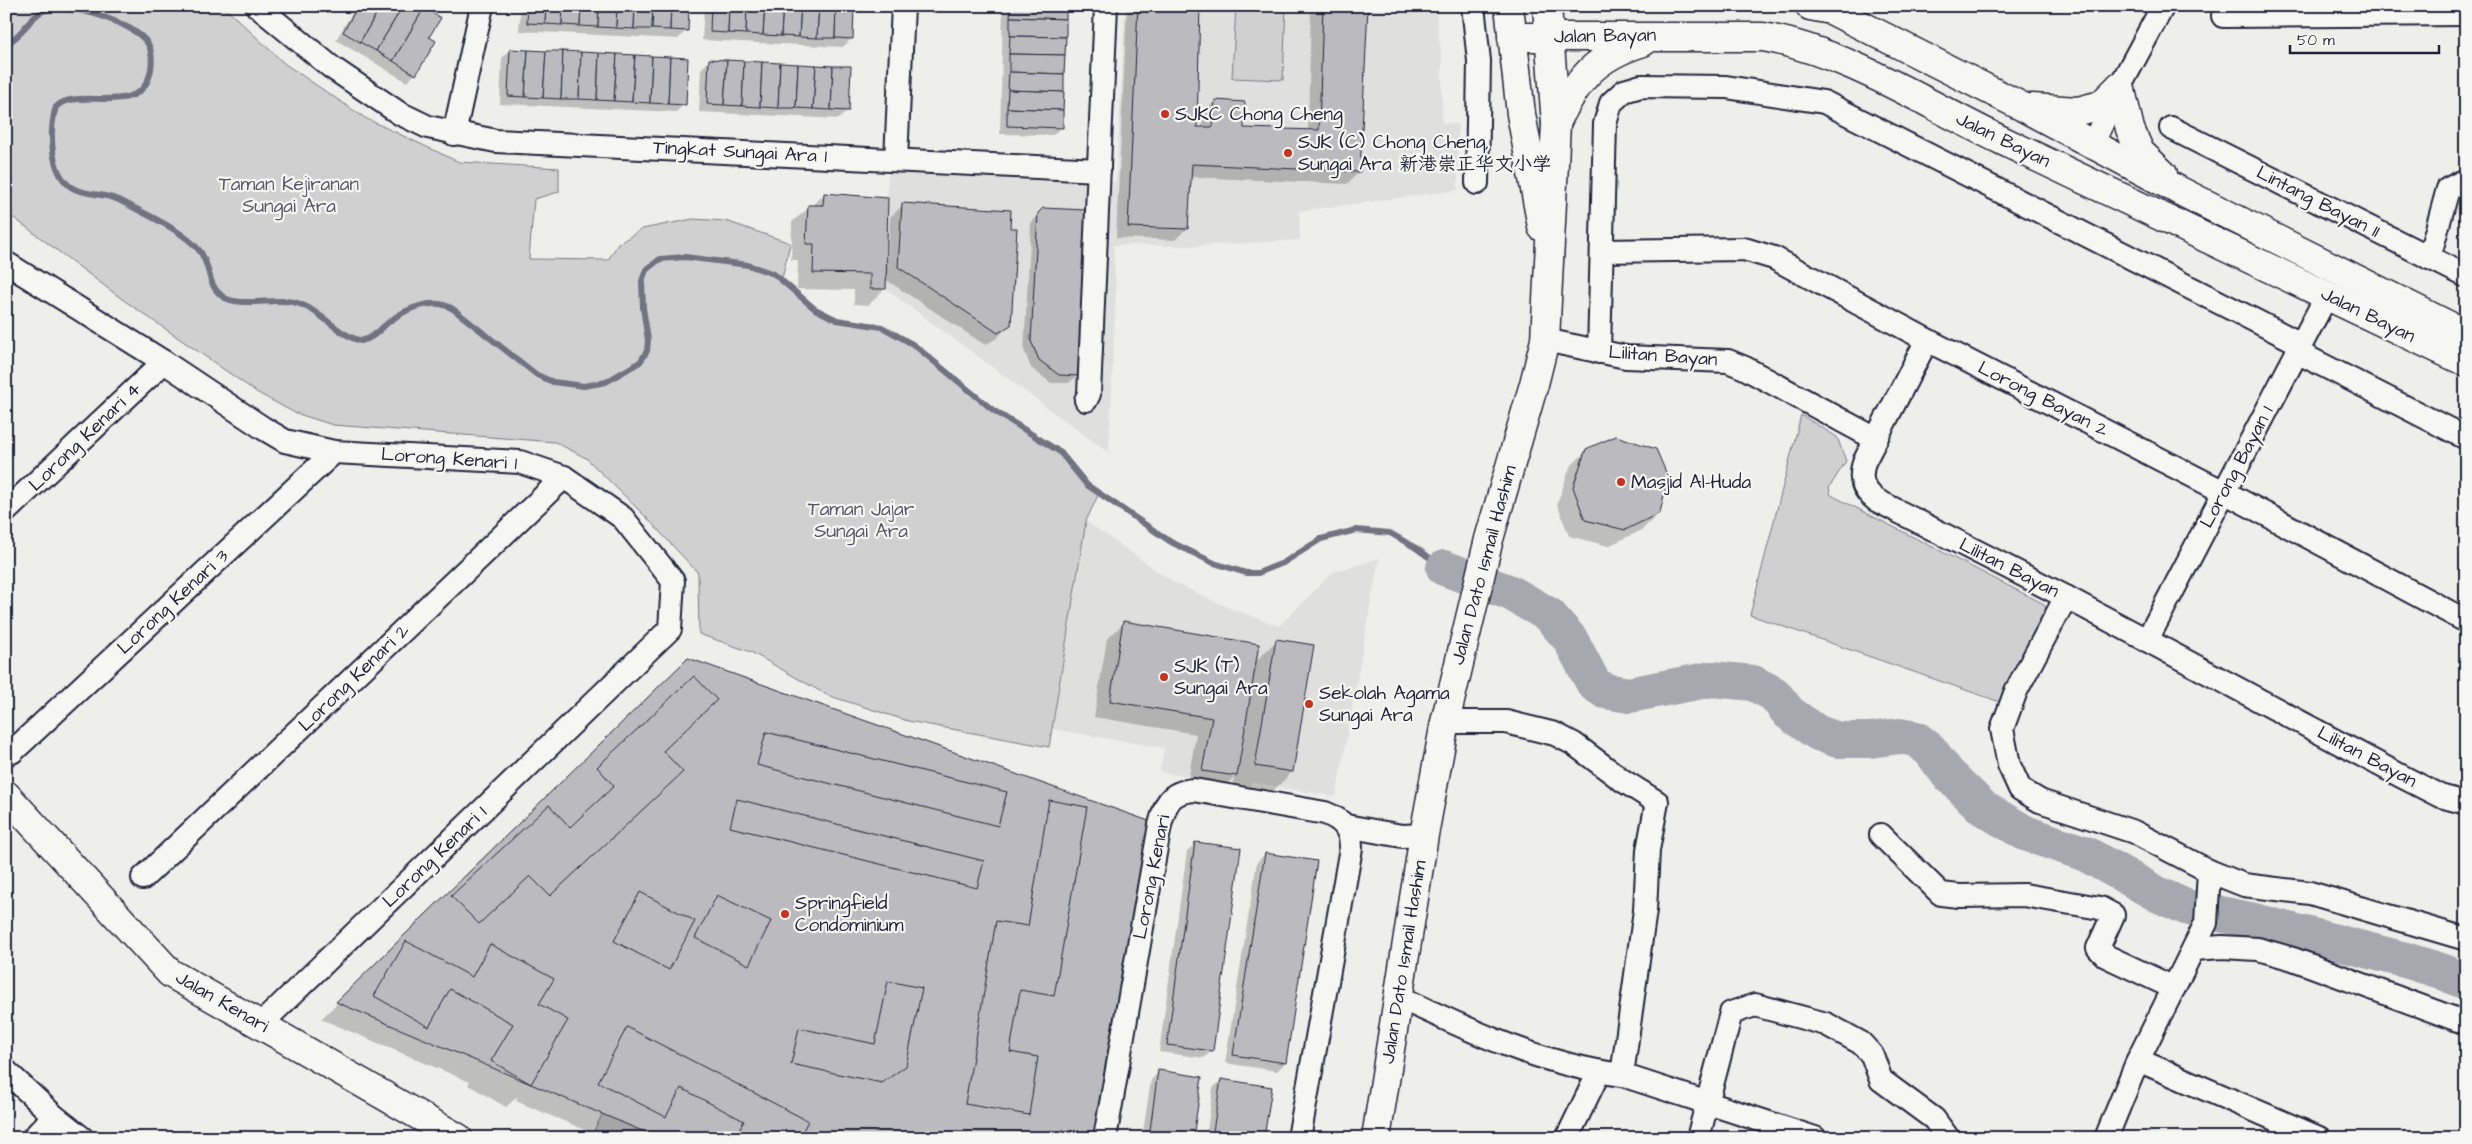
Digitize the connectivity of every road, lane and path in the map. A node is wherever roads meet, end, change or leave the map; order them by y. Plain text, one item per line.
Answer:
1 (258, 6) edge
2 (482, 6) edge
3 (903, 6) edge
4 (1106, 6) edge
5 (1473, 6) edge
6 (1509, 6) edge
7 (1547, 6) edge
8 (1810, 6) edge
9 (2163, 6) edge
10 (2466, 14) edge
11 (2223, 16) dead end
12 (1664, 36) junction
13 (1512, 37) junction
14 (1550, 37) junction
15 (2120, 86) junction
16 (2024, 108) junction
17 (1556, 124) junction
18 (2170, 128) dead end
19 (454, 134) junction
20 (2003, 141) junction
21 (2092, 145) junction
22 (896, 160) junction
23 (1099, 170) junction
24 (2466, 180) edge
25 (1477, 183) dead end
26 (2178, 190) junction
27 (2164, 217) junction
28 (1602, 251) junction
29 (2429, 258) junction
30 (1550, 260) junction
31 (6, 263) edge
32 (2466, 276) edge
33 (2326, 295) junction
34 (2466, 334) edge
35 (1545, 340) junction
36 (1927, 340) junction
37 (2299, 348) junction
38 (1599, 352) junction
39 (164, 362) junction
40 (2466, 362) edge
41 (1086, 400) dead end
42 (1874, 438) junction
43 (2466, 438) edge
44 (334, 452) junction
45 (564, 477) junction
46 (2224, 492) junction
47 (6, 511) edge
48 (2066, 597) junction
49 (2466, 620) edge
50 (2147, 640) junction
51 (1445, 722) junction
52 (12, 752) dead end
53 (6, 795) edge
54 (2466, 802) edge
55 (1346, 826) junction
56 (1424, 835) junction
57 (1881, 835) dead end
58 (2209, 875) junction
59 (143, 878) dead end
60 (2466, 939) edge
61 (2194, 949) junction
62 (2174, 988) junction
63 (1399, 997) junction
64 (2466, 1023) edge
65 (261, 1024) junction
66 (2138, 1060) junction
67 (6, 1071) edge
68 (1599, 1072) junction
69 (1622, 1075) junction
70 (1709, 1103) junction
71 (54, 1116) junction
72 (33, 1138) edge
73 (82, 1138) edge
74 (458, 1138) edge
75 (1105, 1138) edge
76 (1299, 1138) edge
77 (1376, 1138) edge
78 (1567, 1138) edge
79 (1698, 1138) edge
80 (1815, 1138) edge
81 (1948, 1138) edge
82 (2106, 1138) edge
83 (2319, 1138) edge

1 - 19 street, Tingkat Sungai Ara 1
2 - 19 street
3 - 22 street
4 - 23 street
5 - 25 street
6 - 13 main road, Jalan Dato Ismail Hashim
7 - 14 main road, Jalan Dato Ismail Hashim
8 - 16 main road, Jalan Bayan
9 - 15 street
10 - 11 street
12 - 14 main road, Jalan Bayan
12 - 17 main road
12 - 20 main road, Jalan Bayan
13 - 14 main road, Jalan Bayan
13 - 30 main road, Jalan Dato Ismail Hashim
14 - 17 main road, Jalan Dato Ismail Hashim
15 - 16 main road
15 - 21 street
15 - 26 main road
16 - 21 main road, Jalan Bayan
17 - 30 main road, Jalan Dato Ismail Hashim
18 - 29 street, Lintang Bayan 11
19 - 22 street, Tingkat Sungai Ara 1
20 - 21 main road
20 - 27 main road, Jalan Bayan
21 - 26 main road, Jalan Bayan
21 - 27 main road
22 - 23 street, Tingkat Sungai Ara 1
23 - 41 street
24 - 29 street
26 - 34 main road, Jalan Bayan
27 - 33 main road, Jalan Bayan
28 - 36 street, Lorong Bayan 2
28 - 37 street, Lilitan Bayan
28 - 38 street, Lilitan Bayan
29 - 32 street, Lintang Bayan 11
30 - 35 main road, Jalan Dato Ismail Hashim
31 - 39 street, Lorong Kenari 1
33 - 37 street, Lorong Bayan 1
33 - 40 main road, Jalan Bayan
35 - 38 street, Lilitan Bayan
35 - 51 main road, Jalan Dato Ismail Hashim
36 - 42 street
36 - 46 street, Lorong Bayan 2
37 - 43 street, Lilitan Bayan
37 - 46 street, Lorong Bayan 1
38 - 42 street, Lilitan Bayan
39 - 44 street, Lorong Kenari 1
39 - 47 street, Lorong Kenari 4
42 - 48 street, Lilitan Bayan
44 - 45 street, Lorong Kenari 1
44 - 52 street, Lorong Kenari 3
45 - 59 street, Lorong Kenari 2
45 - 65 street, Lorong Kenari 1
46 - 49 street, Lorong Bayan 2
46 - 50 street, Lorong Bayan 1
48 - 50 street, Lilitan Bayan
48 - 58 street
50 - 54 street, Lilitan Bayan
51 - 56 main road, Jalan Dato Ismail Hashim
51 - 69 street
53 - 65 main road, Jalan Kenari
55 - 56 street, Lorong Kenari
55 - 75 street, Lorong Kenari
55 - 76 street
56 - 63 main road, Jalan Dato Ismail Hashim
57 - 62 street
58 - 60 street
58 - 61 street
61 - 62 street
61 - 64 street
62 - 66 street
63 - 68 street
63 - 77 main road, Jalan Dato Ismail Hashim
65 - 74 main road, Jalan Kenari
66 - 82 street
66 - 83 street
67 - 71 street
68 - 69 street
68 - 78 street
69 - 70 street
70 - 79 street
70 - 80 street
70 - 81 street
71 - 72 street
71 - 73 street

